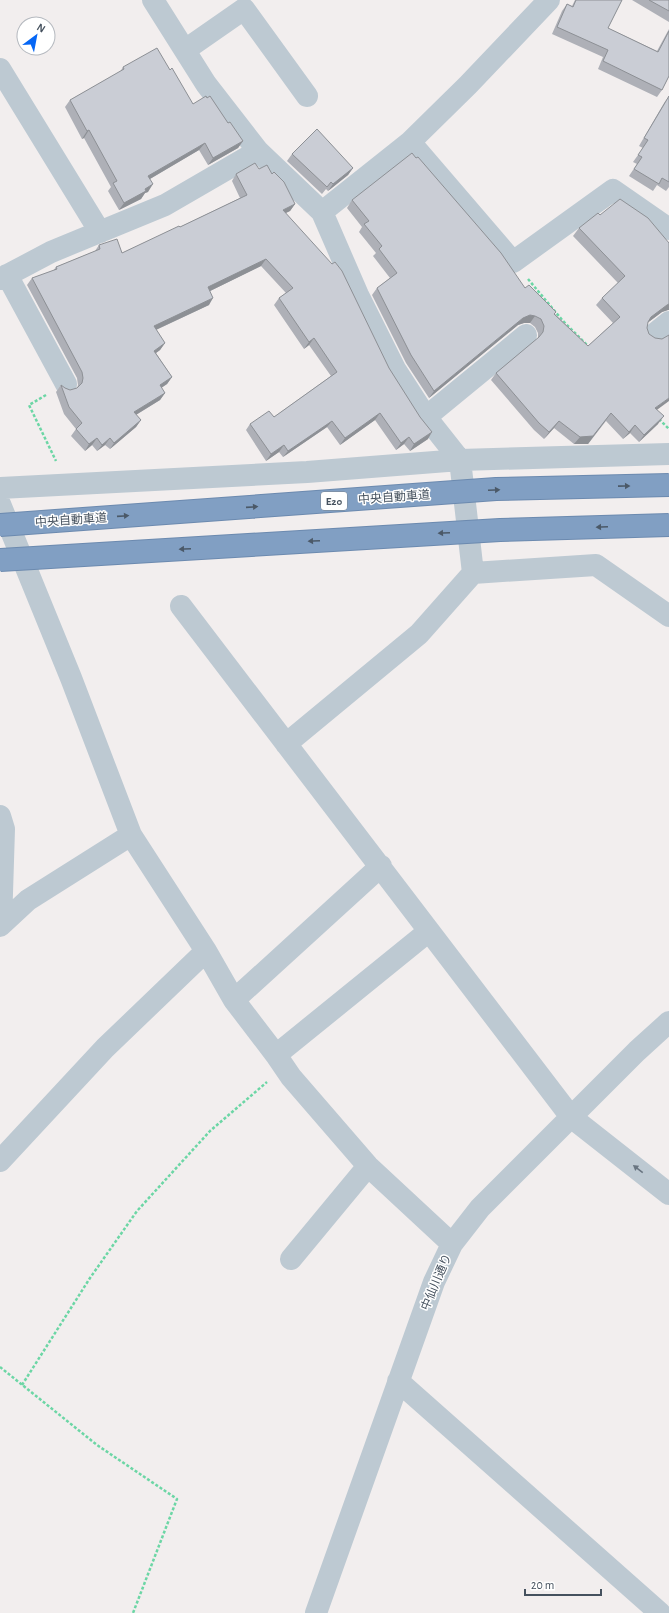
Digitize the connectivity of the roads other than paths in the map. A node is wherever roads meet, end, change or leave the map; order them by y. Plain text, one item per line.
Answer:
1 (153, 0) edge
2 (549, 0) edge
3 (185, 50) junction
4 (0, 69) edge
5 (307, 96) dead end
6 (410, 142) junction
7 (258, 151) junction
8 (322, 212) junction
9 (669, 228) edge
10 (100, 232) junction
11 (4, 277) edge
12 (526, 335) dead end
13 (66, 384) road end
14 (426, 417) junction
15 (669, 454) edge
16 (460, 460) junction
17 (669, 485) edge
18 (0, 488) edge
19 (0, 504) edge
20 (0, 525) edge
21 (669, 525) edge
22 (0, 560) edge
23 (473, 573) junction
24 (181, 606) dead end
25 (669, 616) edge
26 (286, 744) junction
27 (0, 816) edge
28 (131, 835) junction
29 (380, 866) junction
30 (0, 925) edge
31 (429, 931) junction
32 (206, 951) junction
33 (234, 1000) junction
34 (669, 1022) edge
35 (281, 1061) junction
36 (571, 1117) junction
37 (0, 1161) edge
38 (368, 1166) junction
39 (669, 1194) edge
40 (452, 1244) junction
41 (291, 1259) dead end
42 (398, 1381) junction
43 (316, 1613) edge
44 (660, 1613) edge

1 - 3 street
2 - 6 street
3 - 5 street
3 - 7 street
4 - 10 street
6 - 8 street
6 - 9 street
7 - 8 street
7 - 10 street
8 - 14 street
10 - 11 street
11 - 13 street
12 - 14 street
14 - 16 street
15 - 16 street
16 - 18 street
16 - 23 street
20 -> 17 highway, 中央自動車道 / E20, bridge
19 - 28 street
21 -> 22 highway, bridge
23 - 25 street
23 - 26 street
24 - 26 street
26 - 29 street
27 - 30 street
28 - 30 street
28 - 32 street
29 - 31 street
29 - 33 street
31 - 35 street
31 - 36 street
32 - 33 street
32 - 37 street
33 - 35 street
34 - 36 street, 中仙川通り
35 - 38 street
39 -> 36 street
36 - 40 street, 中仙川通り
38 - 40 street
38 - 41 street
40 - 42 street, 中仙川通り
42 - 43 street, 中仙川通り
42 - 44 street

